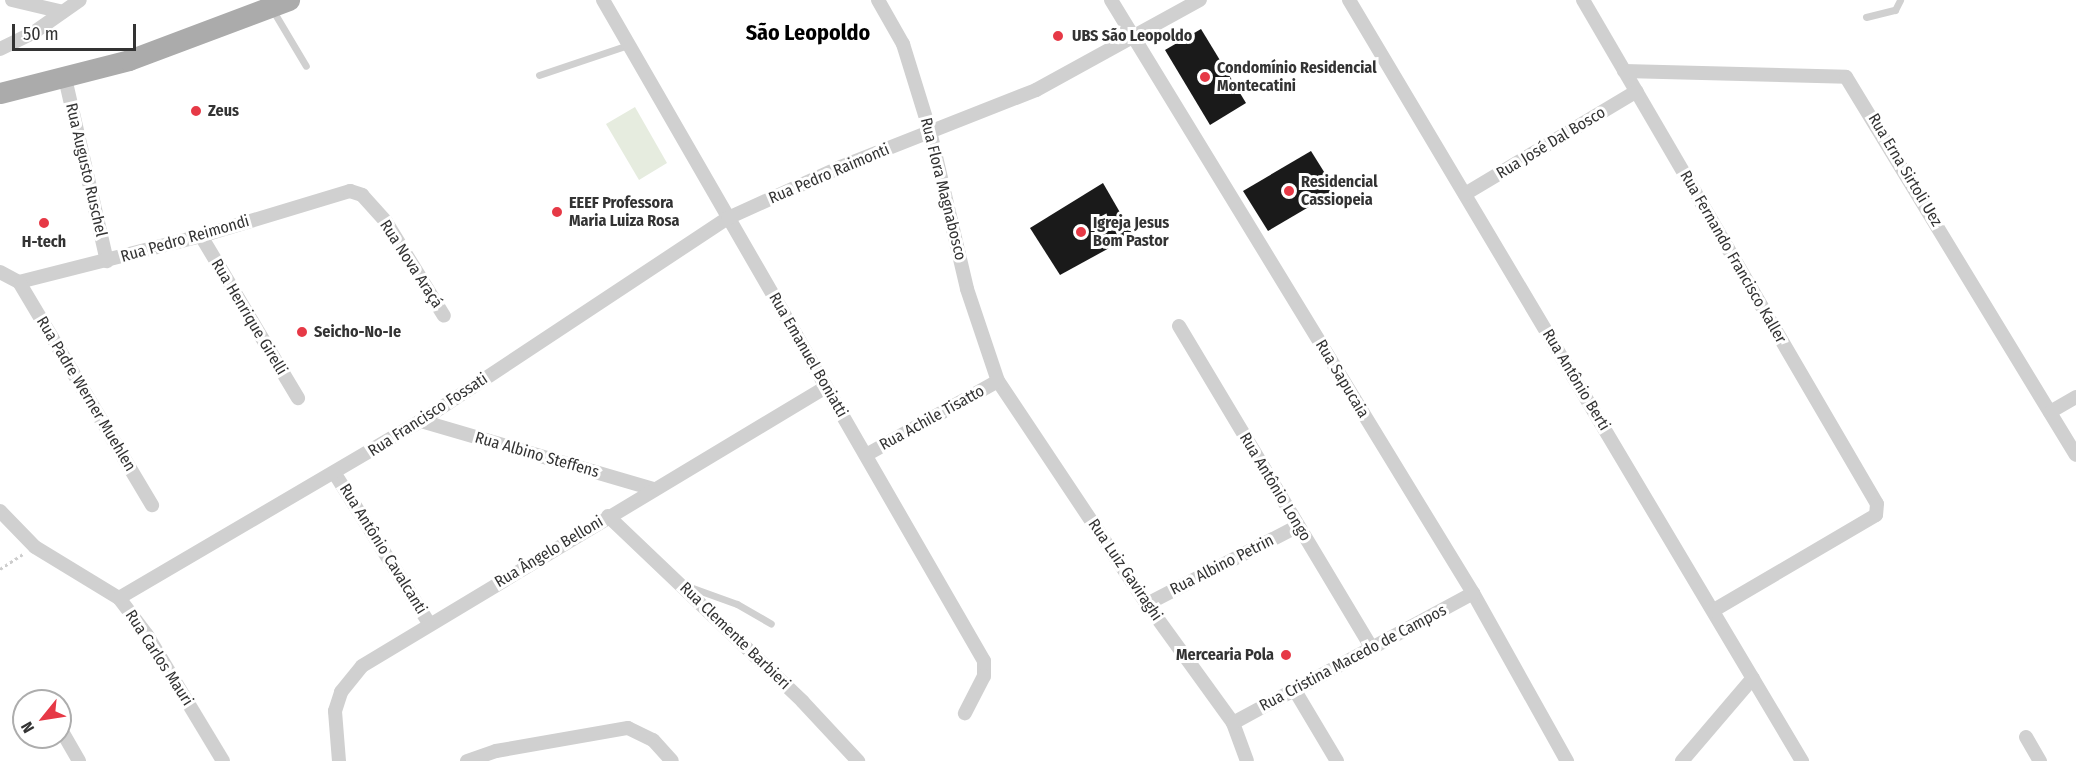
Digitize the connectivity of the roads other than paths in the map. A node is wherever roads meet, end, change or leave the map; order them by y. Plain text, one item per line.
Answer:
1 (12, 0) edge
2 (80, 0) edge
3 (603, 0) edge
4 (878, 0) edge
5 (1111, 0) edge
6 (1200, 0) edge
7 (1349, 0) edge
8 (1583, 0) edge
9 (1900, 0) edge
10 (280, 3) edge
11 (63, 12) junction
12 (1866, 17) dead end
13 (1132, 35) junction
14 (628, 45) junction
15 (0, 49) edge
16 (306, 66) dead end
17 (1624, 71) junction
18 (539, 75) dead end
19 (65, 78) junction
20 (1637, 91) junction
21 (0, 93) edge
22 (930, 131) junction
23 (350, 191) joint
24 (1465, 194) junction
25 (728, 218) junction
26 (201, 236) junction
27 (107, 261) junction
28 (0, 272) edge
29 (19, 282) junction
30 (444, 316) dead end
31 (1179, 326) dead end
32 (999, 381) junction
33 (826, 387) junction
34 (2076, 397) edge
35 (298, 398) dead end
36 (2050, 412) junction
37 (421, 421) junction
38 (866, 455) junction
39 (2076, 455) edge
40 (335, 474) junction
41 (654, 489) junction
42 (152, 506) dead end
43 (0, 511) edge
44 (608, 516) junction
45 (1298, 526) junction
46 (682, 584) junction
47 (1473, 593) junction
48 (119, 598) junction
49 (1147, 604) junction
50 (1714, 610) junction
51 (430, 624) junction
52 (771, 624) dead end
53 (1371, 647) junction
54 (1753, 678) junction
55 (1294, 689) junction
56 (965, 713) dead end
57 (1233, 723) junction
58 (2026, 737) dead end
59 (221, 757) edge
60 (339, 761) edge
61 (467, 761) edge
62 (672, 761) edge
63 (858, 761) edge
64 (1247, 761) edge
65 (1337, 761) edge
66 (1567, 761) edge
67 (1682, 761) edge
68 (1802, 761) edge
69 (2040, 761) edge

1 - 11 street
2 - 11 street
3 - 14 street, Rua Emanuel Boniatti
4 - 22 street, Rua Flora Magnabosco
5 - 13 street, Rua Sapucaia
6 - 13 street, Rua Pedro Raimonti
7 - 24 street, Rua Antônio Berti
8 - 17 street, Rua Fernando Francisco Kaller
9 - 12 lane
10 - 16 lane
10 - 19 main road
11 - 15 street
13 - 22 street, Rua Pedro Raimonti
13 - 47 street, Rua Sapucaia
14 - 18 lane
14 - 25 street, Rua Emanuel Boniatti
17 - 20 street, Rua Fernando Francisco Kaller
17 - 36 street, Rua Erna Sirtoli Uez
19 - 21 main road
19 - 27 street, Rua Augusto Ruschel
20 - 24 street, Rua José Dal Bosco
20 - 50 street, Rua Fernando Francisco Kaller
22 - 25 street, Rua Pedro Raimonti
22 - 32 street, Rua Flora Magnabosco
23 - 26 street, Rua Pedro Reimondi
23 - 30 street, Rua Nova Araçá
24 - 50 street, Rua Antônio Berti
25 - 33 street, Rua Emanuel Boniatti
25 - 37 street, Rua Francisco Fossati
26 - 27 street, Rua Pedro Reimondi
26 - 35 street, Rua Henrique Girelli
27 - 29 street, Rua Pedro Reimondi
28 - 29 street
29 - 42 street, Rua Padre Werner Muehlen
31 - 45 street, Rua Antônio Longo
32 - 38 street, Rua Achile Tisatto
32 - 49 street, Rua Luiz Gaviraghi
33 - 38 street, Rua Emanuel Boniatti
33 - 41 street, Rua Ângelo Belloni
34 - 36 street
36 - 39 street, Rua Erna Sirtoli Uez
37 - 40 street, Rua Francisco Fossati
37 - 41 street, Rua Albino Steffens
38 - 56 street, Rua Emanuel Boniatti
40 - 48 street, Rua Francisco Fossati
40 - 51 street, Rua Antônio Cavalcanti
41 - 44 street, Rua Ângelo Belloni
43 - 48 street, Rua Carlos Mauri
44 - 46 street, Rua Clemente Barbieri
44 - 51 street, Rua Ângelo Belloni
45 - 49 street, Rua Albino Petrin
45 - 53 street, Rua Antônio Longo
46 - 52 lane
46 - 63 street, Rua Clemente Barbieri
47 - 53 street, Rua Cristina Macedo de Campos
47 - 66 street, Rua Sapucaia
48 - 59 street, Rua Carlos Mauri
49 - 57 street, Rua Luiz Gaviraghi
50 - 54 street, Rua Antônio Berti
51 - 60 street, Rua Ângelo Belloni
53 - 55 street, Rua Cristina Macedo de Campos
54 - 67 street
54 - 68 street, Rua Antônio Berti
55 - 57 street, Rua Cristina Macedo de Campos
55 - 65 street
57 - 64 street, Rua Luiz Gaviraghi
58 - 69 street
61 - 62 street

